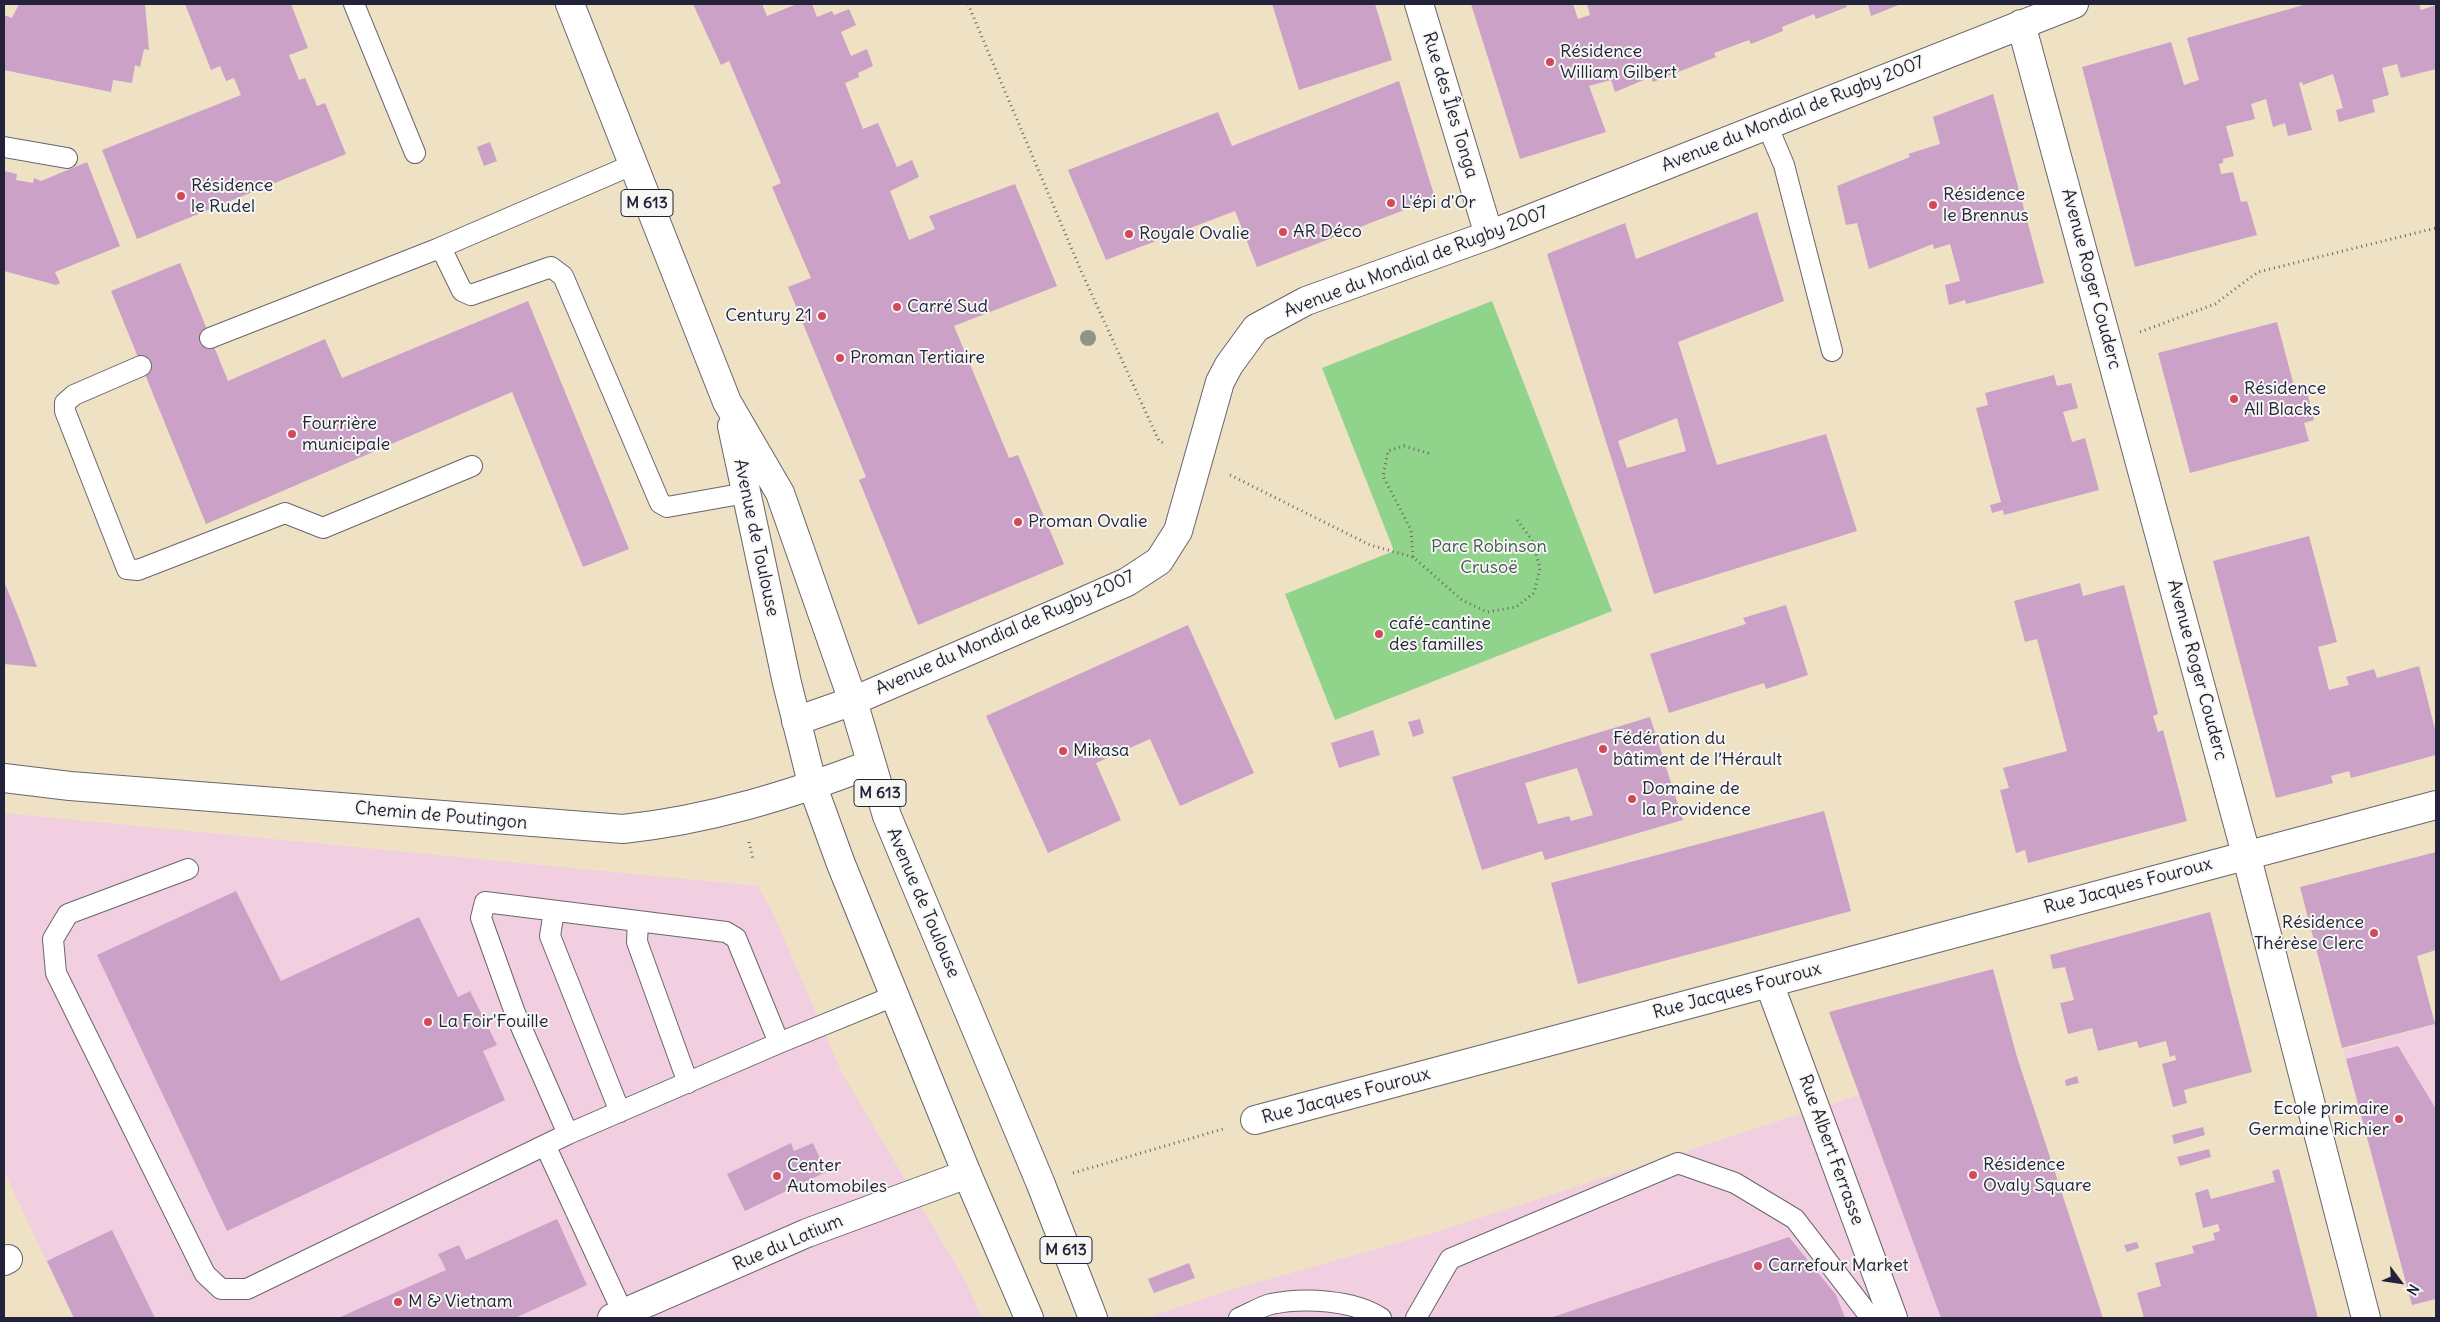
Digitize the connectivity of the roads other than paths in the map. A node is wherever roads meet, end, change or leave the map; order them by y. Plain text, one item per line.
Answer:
1 (354, 4) edge
2 (570, 4) edge
3 (1419, 4) edge
4 (2074, 4) edge
5 (2021, 24) junction
6 (1767, 125) junction
7 (4, 147) edge
8 (415, 153) dead end
9 (67, 158) dead end
10 (632, 165) junction
11 (1489, 235) junction
12 (437, 250) junction
13 (210, 338) dead end
14 (1832, 351) dead end
15 (141, 366) dead end
16 (727, 402) junction
17 (472, 466) dead end
18 (746, 493) junction
19 (853, 701) junction
20 (796, 720) junction
21 (871, 764) junction
22 (4, 778) edge
23 (813, 787) junction
24 (2436, 805) edge
25 (2246, 854) junction
26 (188, 869) dead end
27 (554, 911) junction
28 (638, 921) junction
29 (1769, 983) junction
30 (894, 996) junction
31 (780, 1043) junction
32 (688, 1083) junction
33 (620, 1112) junction
34 (1255, 1120) road end
35 (568, 1134) junction
36 (545, 1145) junction
37 (967, 1174) junction
38 (618, 1316) edge
39 (1028, 1318) edge
40 (1093, 1318) edge
41 (1239, 1318) edge
42 (1381, 1318) edge
43 (1416, 1318) edge
44 (1871, 1318) edge
45 (1893, 1318) edge
46 (2366, 1318) edge

1 - 8 lane
2 - 10 street, Avenue de Toulouse / M 613
3 - 11 street, Rue des Îles Tonga
4 - 5 street, Avenue du Mondial de Rugby 2007
5 - 6 street, Avenue du Mondial de Rugby 2007
5 - 25 street, Avenue Roger Couderc
6 - 11 street, Avenue du Mondial de Rugby 2007
6 - 14 lane
7 - 9 lane
10 - 12 lane
10 - 16 street, Avenue de Toulouse / M 613
11 - 19 street, Avenue du Mondial de Rugby 2007
12 - 13 lane
12 - 18 lane
15 - 17 lane
16 - 18 street, Avenue de Toulouse / M 613
16 - 19 street, Avenue de Toulouse / M 613
18 - 20 street, Avenue de Toulouse / M 613
19 - 20 street, Avenue du Mondial de Rugby 2007
19 - 21 street, Avenue de Toulouse / M 613
20 - 23 street, Avenue de Toulouse / M 613
21 - 23 street, Chemin de Poutingon
21 - 40 street, Avenue de Toulouse / M 613
22 - 23 street, Chemin de Poutingon
23 - 30 street, Avenue de Toulouse / M 613
24 - 25 street, Rue Jacques Fouroux
25 - 29 street, Rue Jacques Fouroux
25 - 46 street, Avenue Roger Couderc
26 - 36 lane
27 - 28 lane
27 - 33 lane
27 - 35 lane
28 - 31 lane
28 - 32 lane
29 - 34 street, Rue Jacques Fouroux
29 - 45 street, Rue Albert Ferrasse
30 - 31 lane
30 - 37 street, Avenue de Toulouse / M 613
31 - 32 lane
32 - 33 lane
33 - 35 lane
35 - 36 lane
36 - 38 lane
37 - 38 street, Rue du Latium
37 - 39 street, Avenue de Toulouse / M 613
41 - 42 lane
43 - 44 lane

